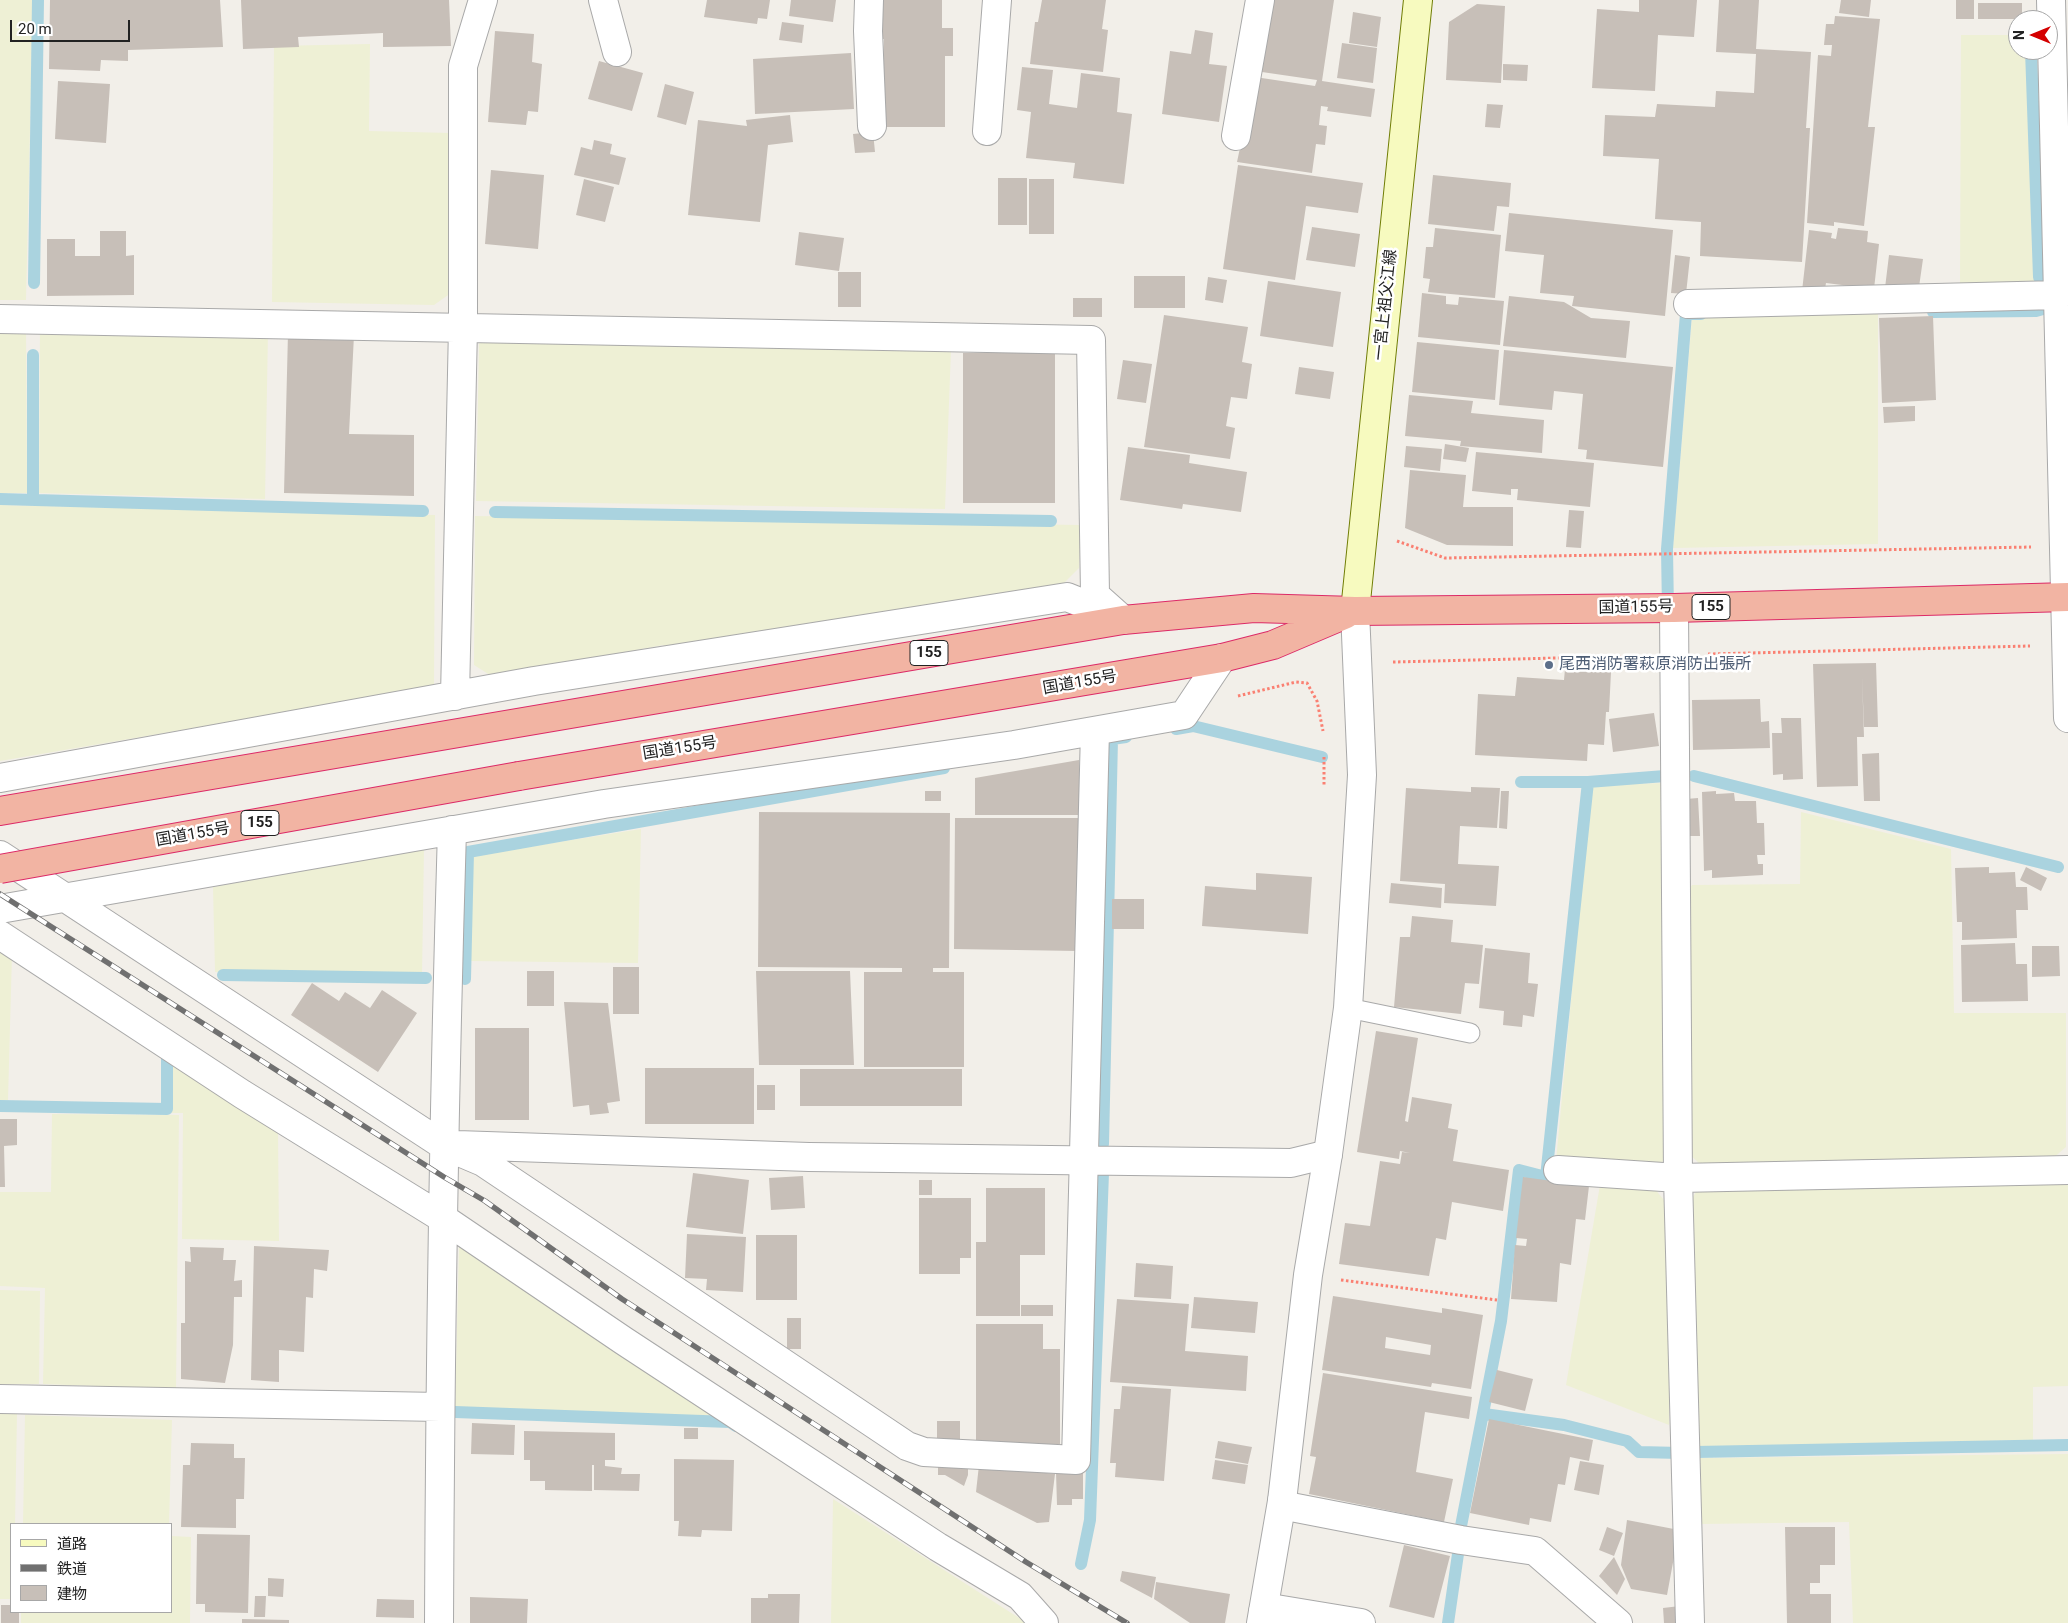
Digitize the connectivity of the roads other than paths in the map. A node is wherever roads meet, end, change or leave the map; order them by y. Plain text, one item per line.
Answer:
1 (483, 0) edge
2 (602, 0) edge
3 (869, 0) edge
4 (997, 0) edge
5 (1260, 0) edge
6 (1418, 0) edge
7 (2051, 0) edge
8 (617, 52) dead end
9 (872, 126) dead end
10 (987, 131) dead end
11 (1236, 136) dead end
12 (2059, 295) junction
13 (1688, 304) dead end
14 (0, 318) edge
15 (463, 327) junction
16 (2066, 597) edge
17 (1674, 608) junction
18 (1355, 611) junction
19 (1123, 620) junction
20 (1222, 658) junction
21 (455, 696) junction
22 (2068, 718) edge
23 (1094, 731) junction
24 (0, 778) edge
25 (0, 811) edge
26 (452, 830) junction
27 (0, 854) edge
28 (0, 869) edge
29 (68, 898) junction
30 (0, 909) edge
31 (0, 935) edge
32 (1348, 1008) junction
33 (1470, 1033) dead end
34 (443, 1145) junction
35 (1328, 1154) junction
36 (1084, 1159) junction
37 (1558, 1170) dead end
38 (2068, 1170) edge
39 (1678, 1178) junction
40 (444, 1219) junction
41 (0, 1399) edge
42 (440, 1406) junction
43 (1282, 1501) junction
44 (1262, 1617) edge
45 (439, 1623) edge
46 (1044, 1623) edge
47 (1361, 1623) edge
48 (1618, 1623) edge
49 (1690, 1623) edge

1 - 15 street
2 - 8 street
3 - 9 street
4 - 10 street
5 - 11 street
6 - 18 main road, 一宮上祖父江線
7 - 12 street
12 - 13 street
12 - 16 street
14 - 15 street
15 - 19 street
15 - 21 street
16 - 17 highway, 国道155号 / 155
16 - 22 street
17 - 18 highway, 国道155号 / 155
17 - 39 street
18 - 19 highway, 国道155号 / 155
18 - 20 highway, 国道155号 / 155
18 - 32 street
19 - 21 street
19 - 25 highway, 国道155号 / 155
20 - 23 street
20 - 28 highway, 国道155号 / 155, bridge
21 - 24 street
23 - 26 street
23 - 36 street
26 - 29 street
26 - 34 street
27 - 29 street
29 - 30 street
29 - 34 street
31 - 40 street
32 - 33 lane
32 - 35 street
34 - 36 street
34 - 36 street
34 - 40 street
35 - 36 street
35 - 43 street
37 - 39 street
38 - 39 street
39 - 49 street
40 - 42 street
40 - 46 street
41 - 42 street
42 - 45 street
43 - 44 street
43 - 48 street
44 - 47 street

